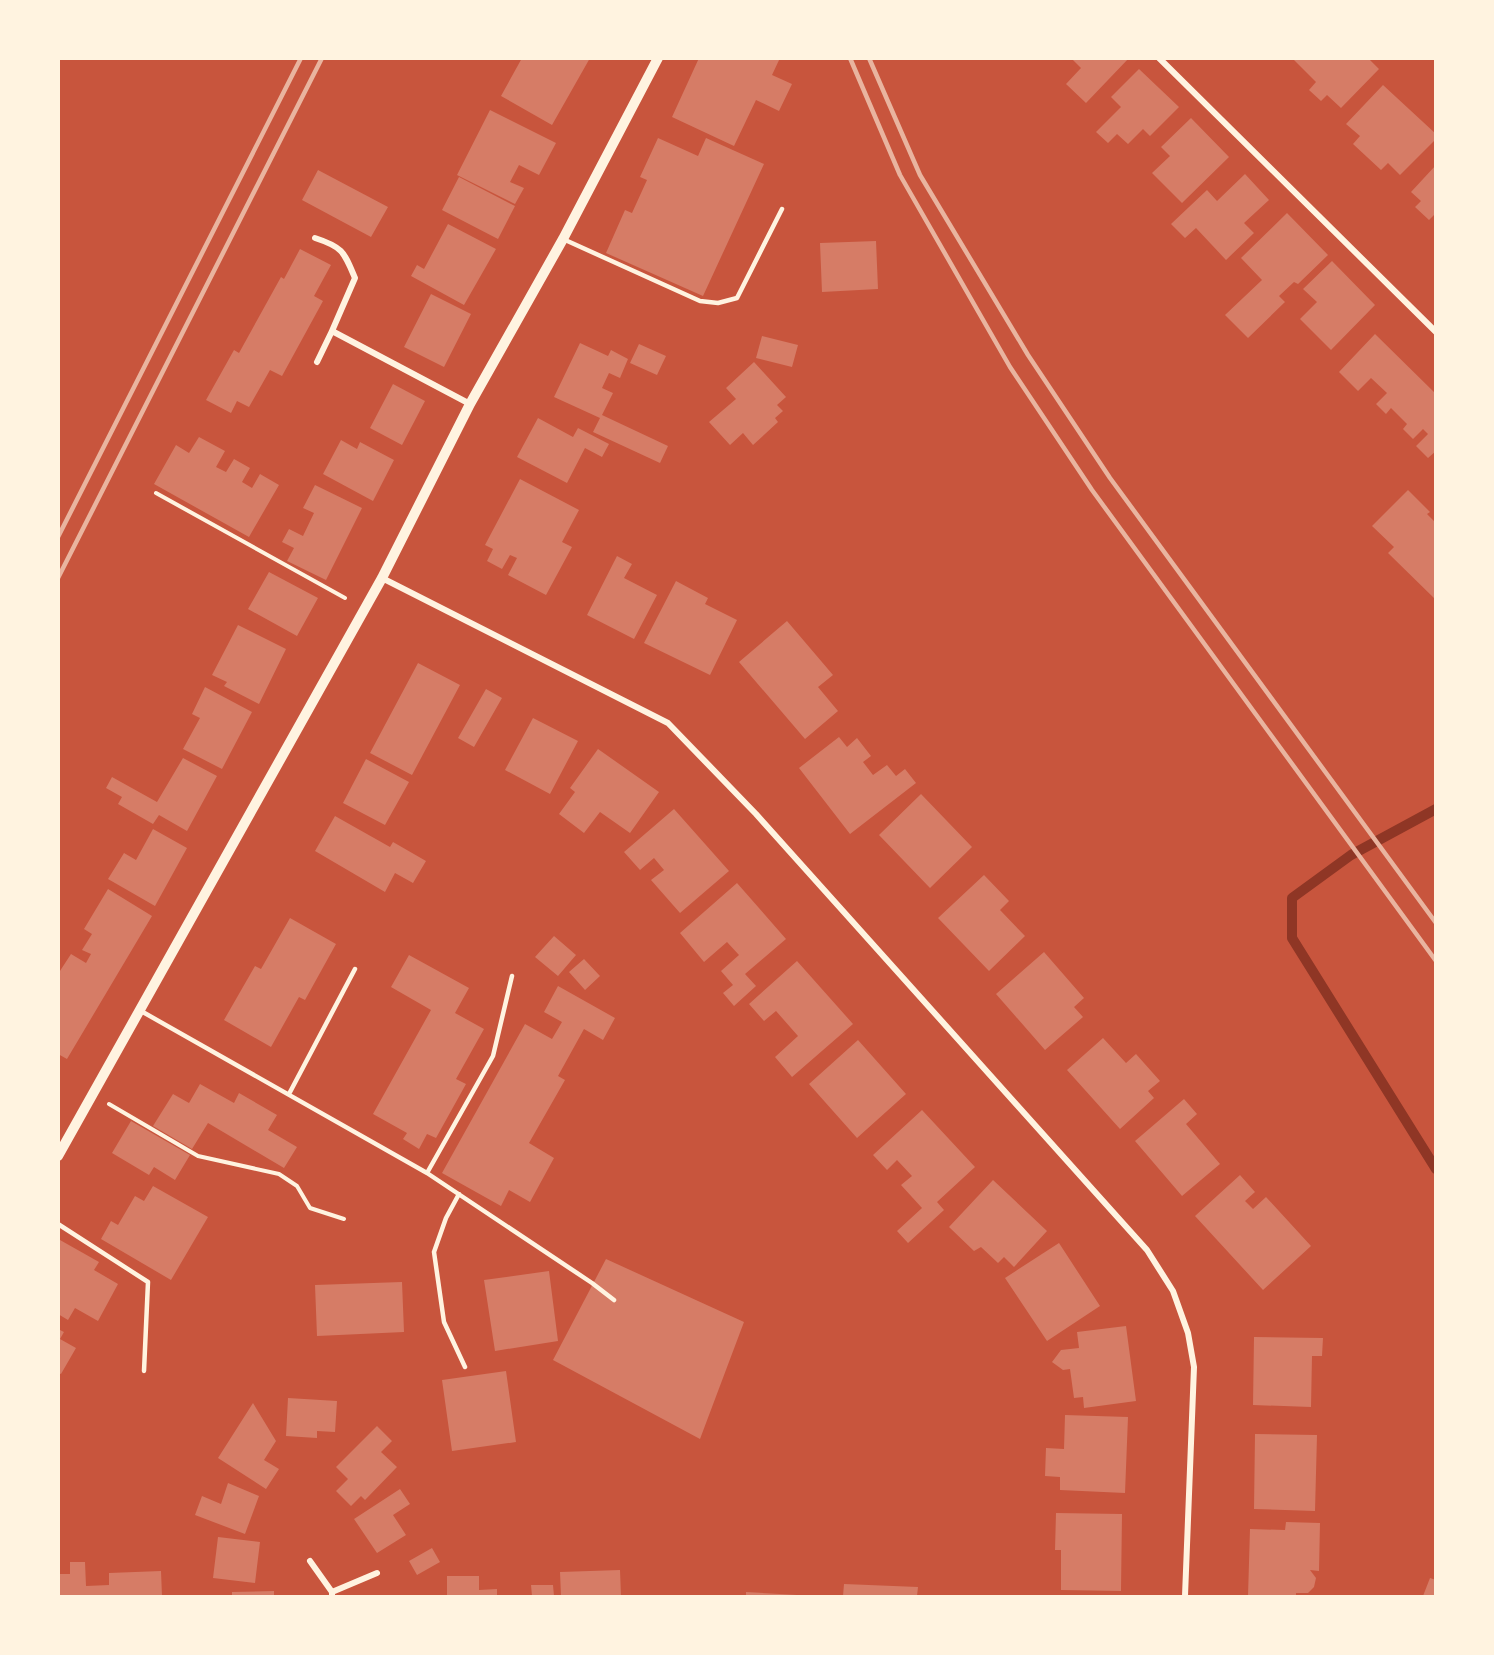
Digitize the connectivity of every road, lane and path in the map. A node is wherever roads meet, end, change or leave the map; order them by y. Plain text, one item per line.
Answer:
1 (658, 58) edge
2 (1159, 58) edge
3 (782, 209) dead end
4 (315, 238) dead end
5 (563, 239) junction
6 (332, 331) junction
7 (1436, 332) edge
8 (317, 362) dead end
9 (470, 404) junction
10 (156, 493) dead end
11 (382, 578) junction
12 (364, 609) junction
13 (355, 969) dead end
14 (512, 976) dead end
15 (141, 1011) junction
16 (289, 1094) junction
17 (93, 1095) junction
18 (58, 1156) edge
19 (427, 1173) junction
20 (459, 1194) junction
21 (344, 1220) dead end
22 (58, 1224) edge
23 (614, 1300) dead end
24 (465, 1367) dead end
25 (144, 1371) dead end
26 (310, 1561) dead end
27 (377, 1573) dead end
28 (332, 1594) edge
29 (1185, 1596) edge

1 - 5 street
2 - 7 street
3 - 5 lane
4 - 6 street
5 - 9 street
6 - 8 street
6 - 9 street
9 - 11 street
10 - 12 path
11 - 12 street
11 - 29 street
12 - 15 street
13 - 16 lane
14 - 19 lane
15 - 16 lane
15 - 17 street
16 - 19 lane
17 - 18 street
17 - 21 path
19 - 20 lane
20 - 23 lane
20 - 24 lane
22 - 25 lane
26 - 28 street
27 - 28 street

